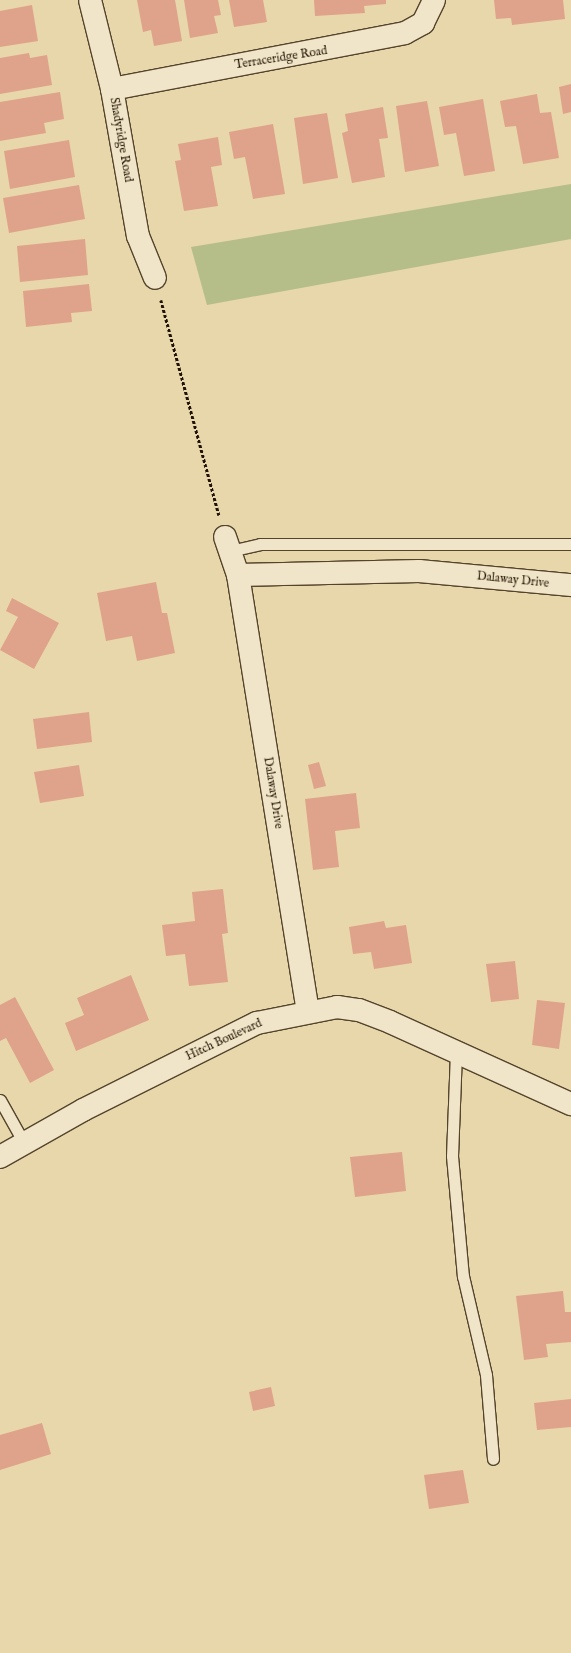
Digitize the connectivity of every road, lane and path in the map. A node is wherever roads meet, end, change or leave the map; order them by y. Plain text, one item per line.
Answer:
1 (90, 0) edge
2 (434, 0) edge
3 (112, 89) junction
4 (156, 278) joint
5 (228, 544) junction
6 (571, 544) edge
7 (238, 576) junction
8 (571, 585) edge
9 (308, 1011) junction
10 (456, 1052) junction
11 (0, 1100) edge
12 (571, 1104) edge
13 (24, 1143) junction
14 (0, 1157) edge
15 (493, 1459) dead end

1 - 3 street, Shadyridge Road
2 - 3 street, Terraceridge Road
3 - 4 street, Shadyridge Road
4 - 5 path
5 - 6 lane
5 - 7 street, Dalaway Drive
7 - 8 street, Dalaway Drive
7 - 9 street, Dalaway Drive
9 - 10 street, Hitch Boulevard
9 - 13 street, Hitch Boulevard
10 - 12 street, Hitch Boulevard
10 - 15 lane
11 - 13 lane
13 - 14 street, Hitch Boulevard

